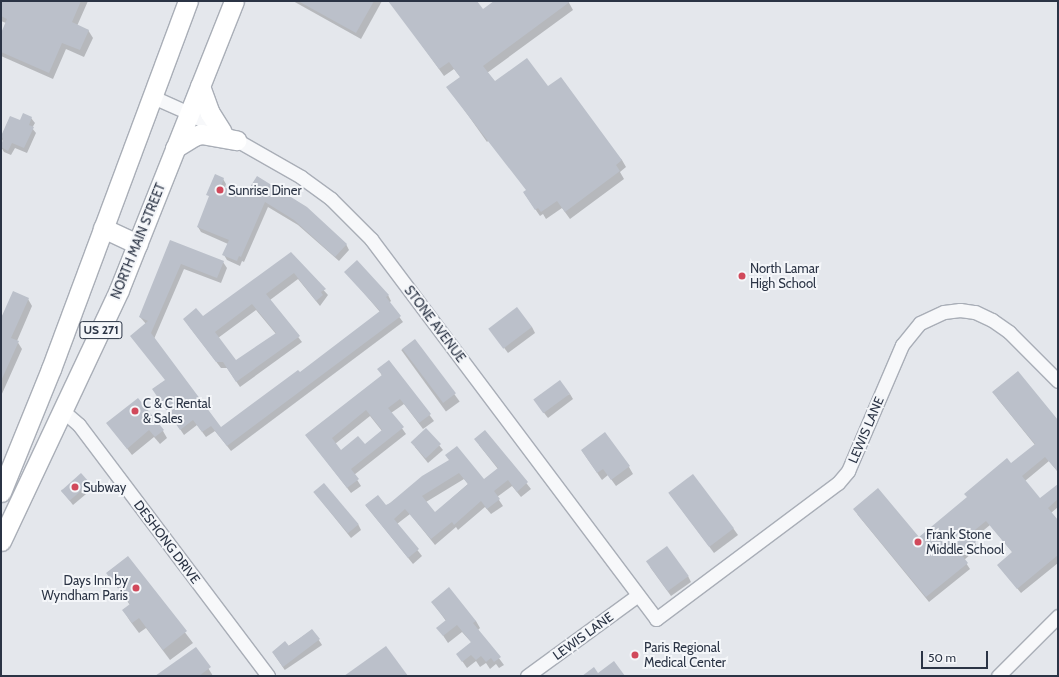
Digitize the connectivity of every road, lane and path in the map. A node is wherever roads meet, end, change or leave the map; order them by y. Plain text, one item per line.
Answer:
1 (188, 1) edge
2 (234, 1) edge
3 (200, 86) junction
4 (153, 97) junction
5 (189, 113) junction
6 (229, 136) junction
7 (175, 148) junction
8 (102, 228) junction
9 (138, 244) junction
10 (1058, 381) edge
11 (38, 398) junction
12 (63, 411) junction
13 (1, 492) edge
14 (1, 541) edge
15 (638, 595) junction
16 (1058, 616) edge
17 (656, 619) joint
18 (268, 676) edge
19 (527, 676) edge
20 (998, 676) edge

1 - 4 highway, US 271
2 - 3 highway, NORTH MAIN STREET / US 271
3 - 5 highway, NORTH MAIN STREET / US 271
3 - 6 highway
4 - 5 street, STONE AVENUE
4 - 8 highway, US 271
5 - 6 street, STONE AVENUE
5 - 7 highway, NORTH MAIN STREET / US 271
6 - 7 highway
6 - 15 street, STONE AVENUE
7 - 9 highway, NORTH MAIN STREET / US 271
8 - 9 highway
8 - 11 highway, US 271
9 - 12 highway, NORTH MAIN STREET / US 271
10 - 17 street, LEWIS LANE
11 - 12 highway
11 - 13 highway, US 271
12 - 14 highway, NORTH MAIN STREET / US 271
12 - 18 street, DESHONG DRIVE
15 - 17 street, STONE AVENUE
15 - 19 street, LEWIS LANE
16 - 20 street

